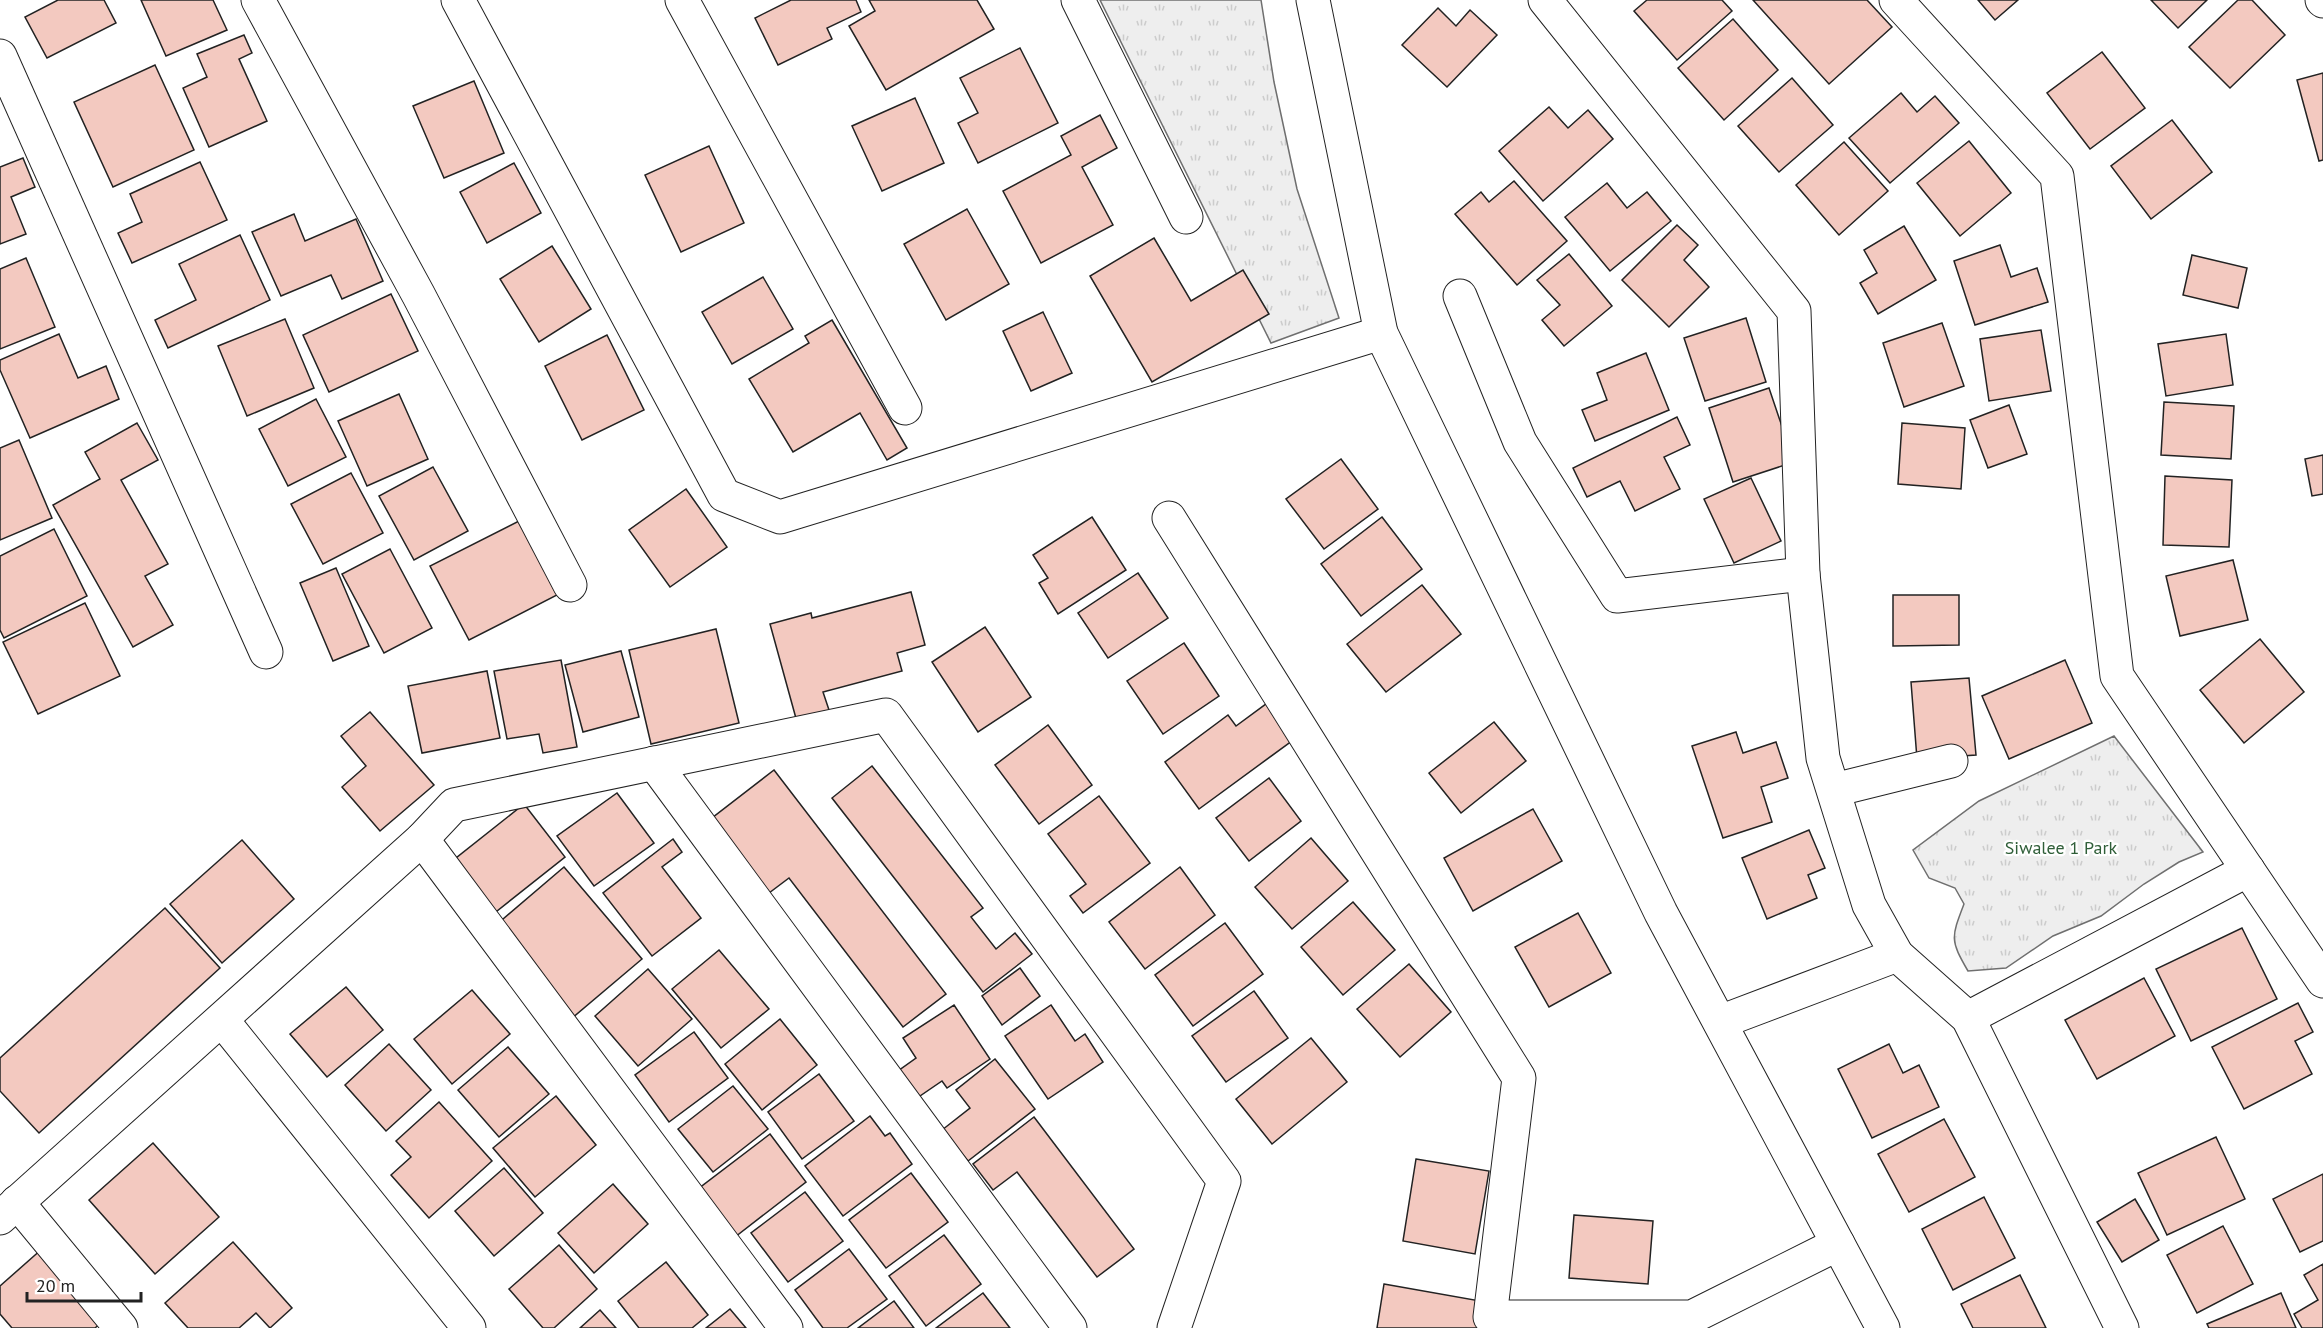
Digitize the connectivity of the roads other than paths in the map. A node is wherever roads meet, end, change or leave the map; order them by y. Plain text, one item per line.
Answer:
1 (258, 0) edge
2 (458, 0) edge
3 (682, 0) edge
4 (1078, 0) edge
5 (1313, 0) edge
6 (1545, 0) edge
7 (1896, 0) edge
8 (0, 56) edge
9 (1186, 217) dead end
10 (1460, 296) dead end
11 (1381, 333) junction
12 (905, 408) dead end
13 (1169, 518) dead end
14 (1803, 574) junction
15 (570, 585) dead end
16 (266, 652) dead end
17 (1951, 760) dead end
18 (654, 763) junction
19 (1834, 790) junction
20 (422, 839) junction
21 (2248, 870) junction
22 (1898, 955) junction
23 (2323, 981) edge
24 (1968, 1018) junction
25 (222, 1020) junction
26 (1720, 1022) junction
27 (9, 1210) edge
28 (1838, 1244) junction
29 (1490, 1322) edge
30 (121, 1328) edge
31 (469, 1328) edge
32 (786, 1328) edge
33 (1070, 1328) edge
34 (1174, 1328) edge
35 (1883, 1328) edge
36 (2122, 1328) edge

1 - 15 street
2 - 11 street
3 - 12 street
4 - 9 street
5 - 11 street
6 - 14 street
7 - 21 street
8 - 16 street
10 - 14 street
11 - 26 street
13 - 29 street
14 - 19 street
17 - 19 street
18 - 20 street
18 - 33 street
18 - 34 street
19 - 22 street
20 - 25 street
20 - 32 street
21 - 23 street
21 - 24 street
22 - 24 street
22 - 26 street
24 - 36 street
25 - 27 street
25 - 31 street
26 - 28 street
27 - 30 street
28 - 29 street
28 - 35 street

